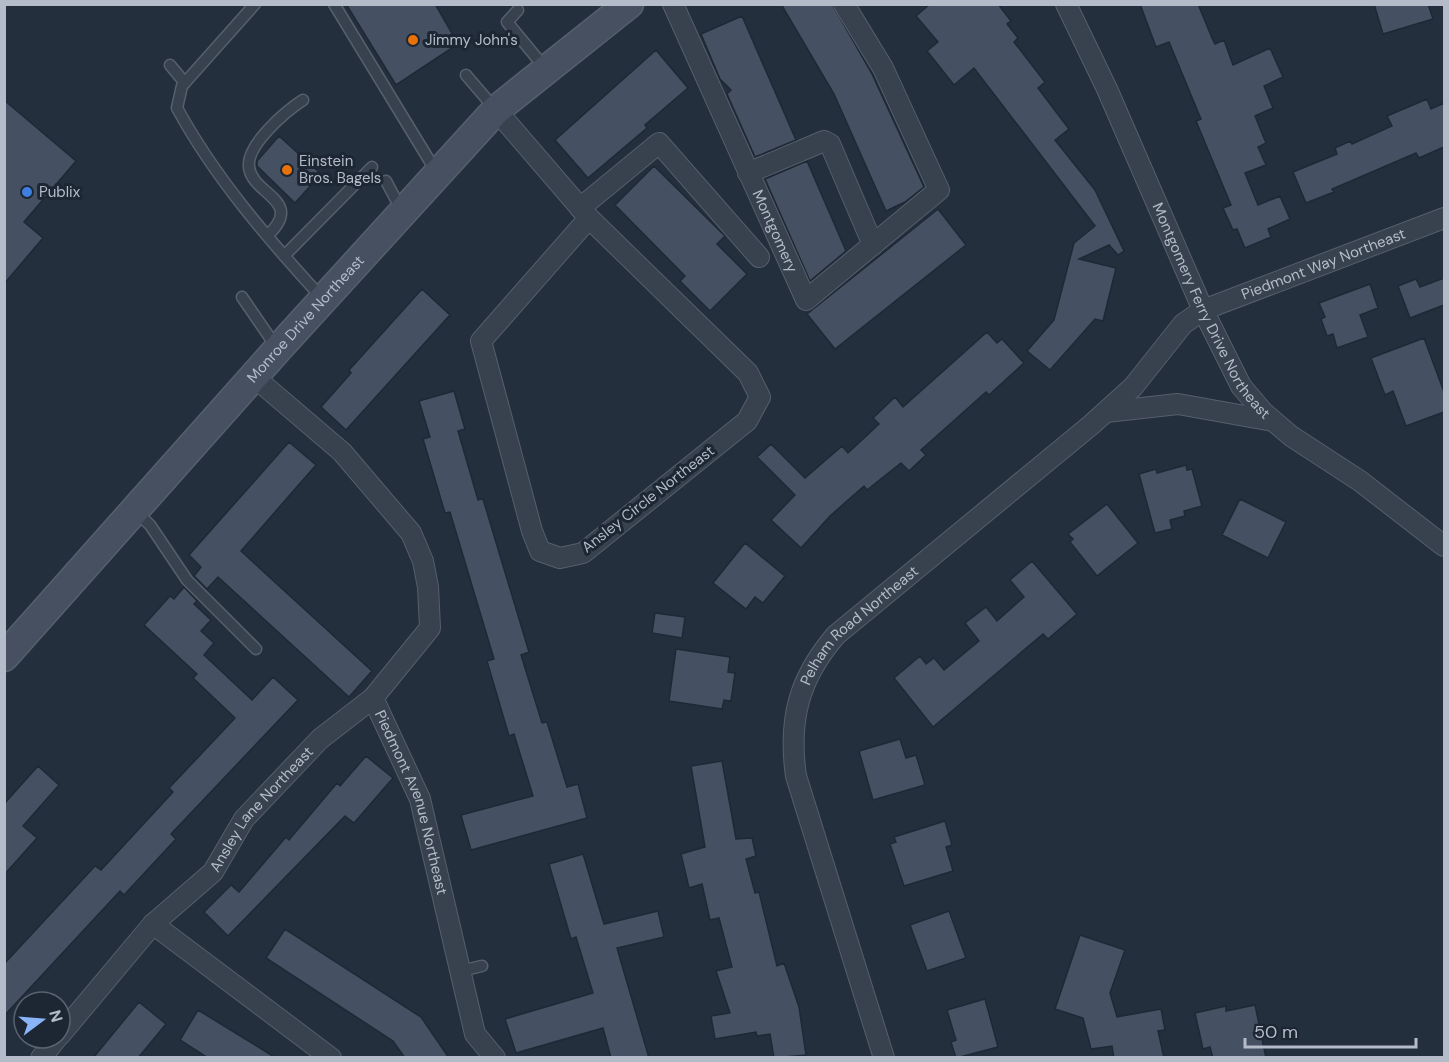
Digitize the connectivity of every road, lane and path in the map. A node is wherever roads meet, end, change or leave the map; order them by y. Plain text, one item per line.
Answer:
1 (255, 4) edge
2 (334, 4) edge
3 (629, 4) edge
4 (673, 4) edge
5 (844, 4) edge
6 (1066, 4) edge
7 (518, 10) dead end
8 (170, 65) dead end
9 (547, 71) junction
10 (466, 75) dead end
11 (185, 83) junction
12 (303, 100) dead end
13 (496, 110) junction
14 (372, 167) dead end
15 (437, 173) junction
16 (748, 173) junction
17 (386, 181) dead end
18 (402, 211) junction
19 (584, 213) junction
20 (1444, 218) edge
21 (268, 235) junction
22 (873, 244) junction
23 (284, 256) junction
24 (759, 257) dead end
25 (242, 297) dead end
26 (323, 299) junction
27 (1203, 310) junction
28 (278, 349) junction
29 (254, 376) junction
30 (1106, 412) junction
31 (1273, 421) junction
32 (135, 510) junction
33 (1444, 546) edge
34 (256, 649) dead end
35 (4, 657) edge
36 (373, 698) junction
37 (153, 924) junction
38 (482, 966) dead end
39 (460, 971) junction
40 (72, 1021) edge
41 (331, 1058) edge
42 (495, 1058) edge
43 (884, 1058) edge

1 - 11 lane
2 - 15 lane
3 - 9 main road, Monroe Drive Northeast
4 - 16 street, Montgomery
5 - 22 street, Montgomery
6 - 27 street, Montgomery Ferry Drive Northeast
7 - 9 lane
8 - 11 lane
9 - 13 main road, Monroe Drive Northeast
10 - 13 lane
11 - 21 lane
12 - 21 lane
13 - 15 main road, Monroe Drive Northeast
13 - 19 street, Ansley Circle Northeast
14 - 23 lane
15 - 18 main road, Monroe Drive Northeast
16 - 22 street
16 - 22 street, Montgomery
17 - 18 lane
18 - 26 main road, Monroe Drive Northeast
19 - 19 street, Ansley Circle Northeast
19 - 24 street, Ansley Circle Northeast
20 - 27 street, Piedmont Way Northeast
21 - 23 lane
23 - 26 lane
25 - 28 lane
26 - 28 main road, Monroe Drive Northeast
27 - 30 street, Pelham Road Northeast
27 - 31 street, Montgomery Ferry Drive Northeast
28 - 29 main road, Monroe Drive Northeast
29 - 32 main road, Monroe Drive Northeast
29 - 36 street, Piedmont Avenue Northeast
30 - 31 street
30 - 43 street, Pelham Road Northeast
31 - 33 street, Montgomery Ferry Drive Northeast
32 - 34 lane
32 - 35 main road, Monroe Drive Northeast
36 - 37 street, Ansley Lane Northeast
36 - 39 street, Piedmont Avenue Northeast
37 - 40 street
37 - 41 street
38 - 39 lane
39 - 42 street, Piedmont Avenue Northeast

